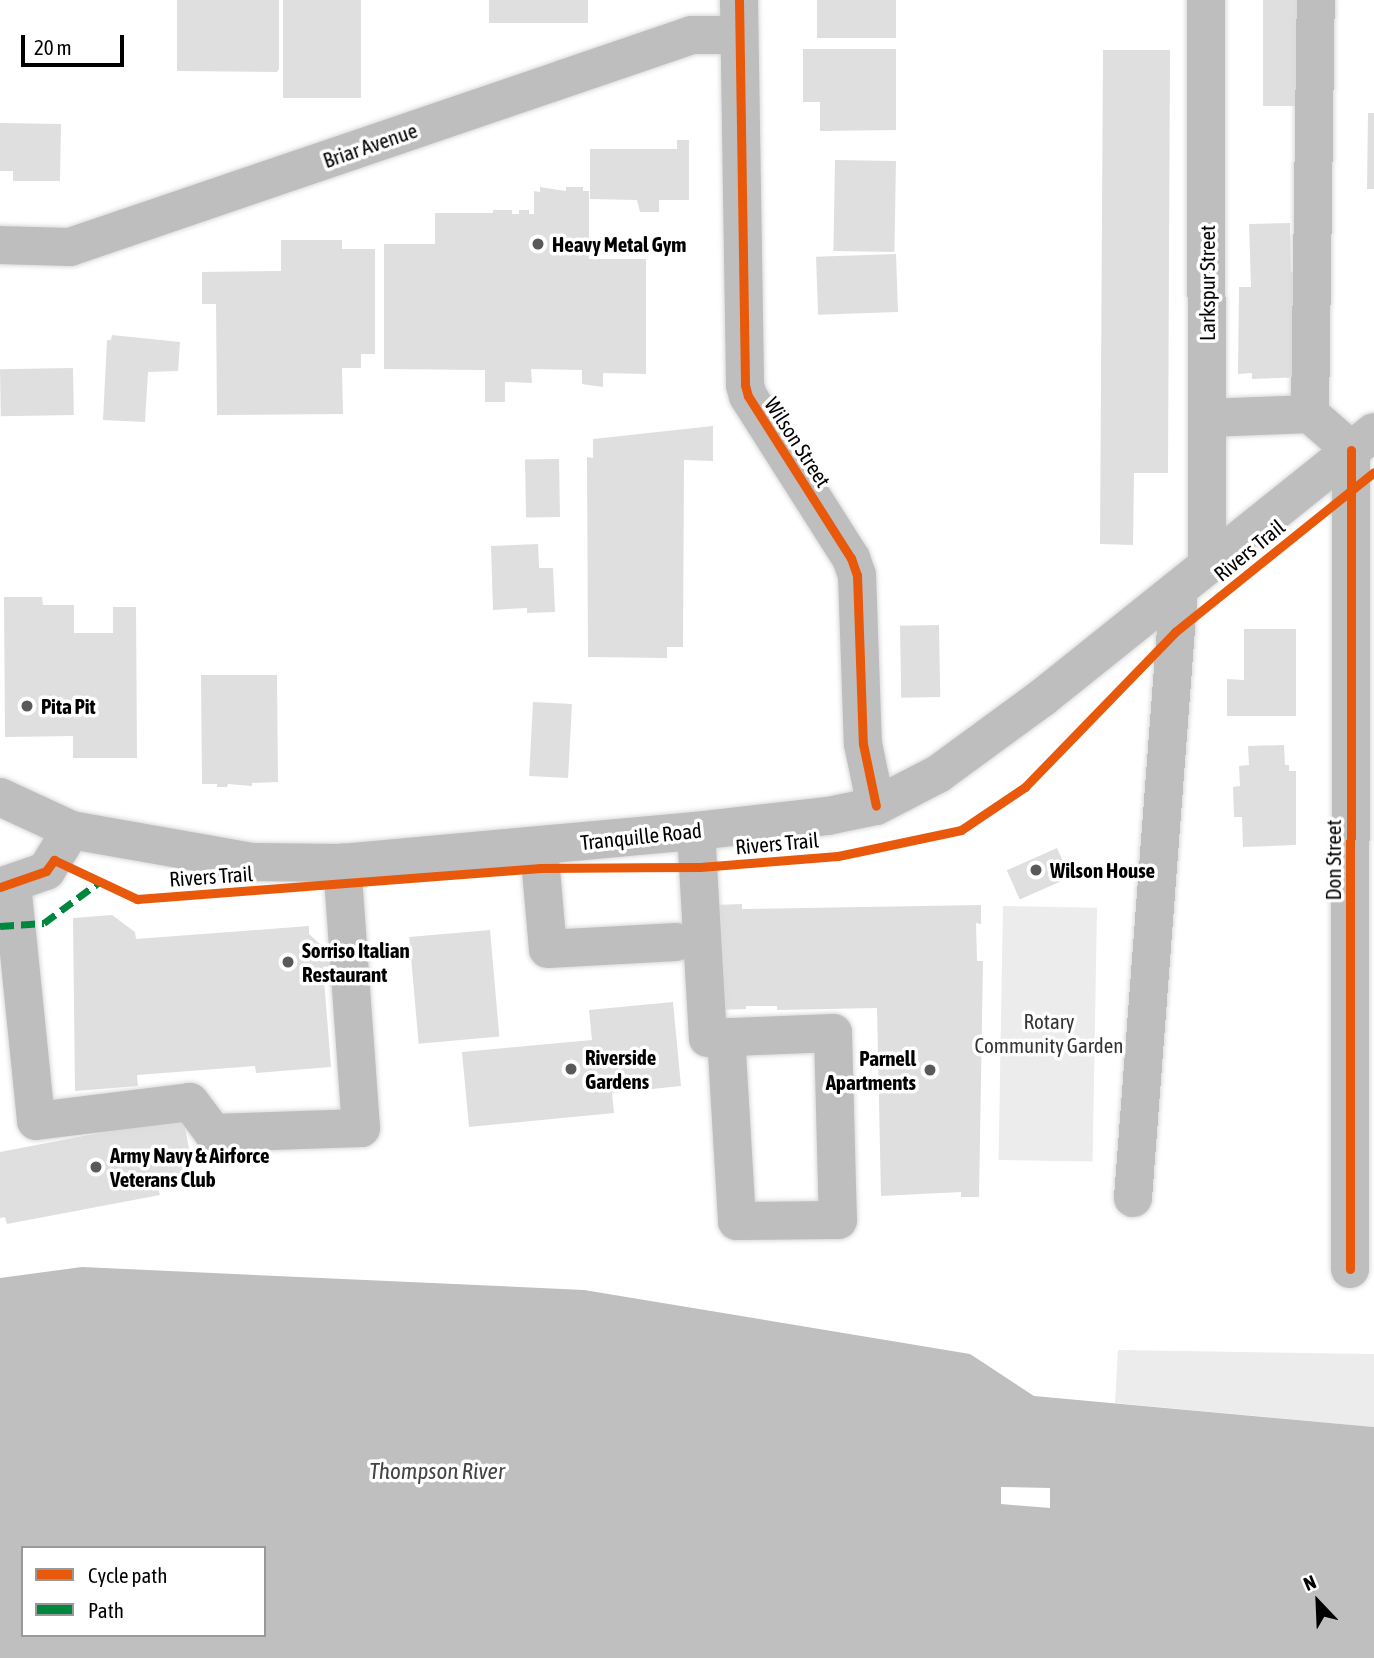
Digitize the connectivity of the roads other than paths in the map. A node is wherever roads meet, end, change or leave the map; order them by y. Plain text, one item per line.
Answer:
1 (1206, 0) edge
2 (1316, 0) edge
3 (739, 17) edge
4 (0, 245) edge
5 (1310, 414) junction
6 (1207, 418) junction
7 (1362, 441) edge
8 (1193, 577) junction
9 (0, 797) edge
10 (876, 806) junction
11 (71, 830) junction
12 (696, 831) junction
13 (538, 847) junction
14 (342, 863) junction
15 (6, 886) edge
16 (676, 943) dead end
17 (726, 1038) junction
18 (1133, 1198) dead end
19 (1350, 1269) dead end

1 - 6 street, Larkspur Street
2 - 5 street
3 - 4 street, Briar Avenue
3 - 10 street, Wilson Street
5 - 6 street
5 - 7 street
6 - 8 street, Larkspur Street
7 - 8 street, Tranquille Road
7 - 19 street, Don Street
8 - 10 street, Tranquille Road
8 - 18 street, Larkspur Street
9 - 11 street, Tranquille Road
10 - 12 street, Tranquille Road
11 - 14 street, Tranquille Road
11 - 15 street
12 - 13 street, Tranquille Road
12 - 17 street
13 - 14 street, Tranquille Road
13 - 16 street
14 - 15 street
17 - 17 street

